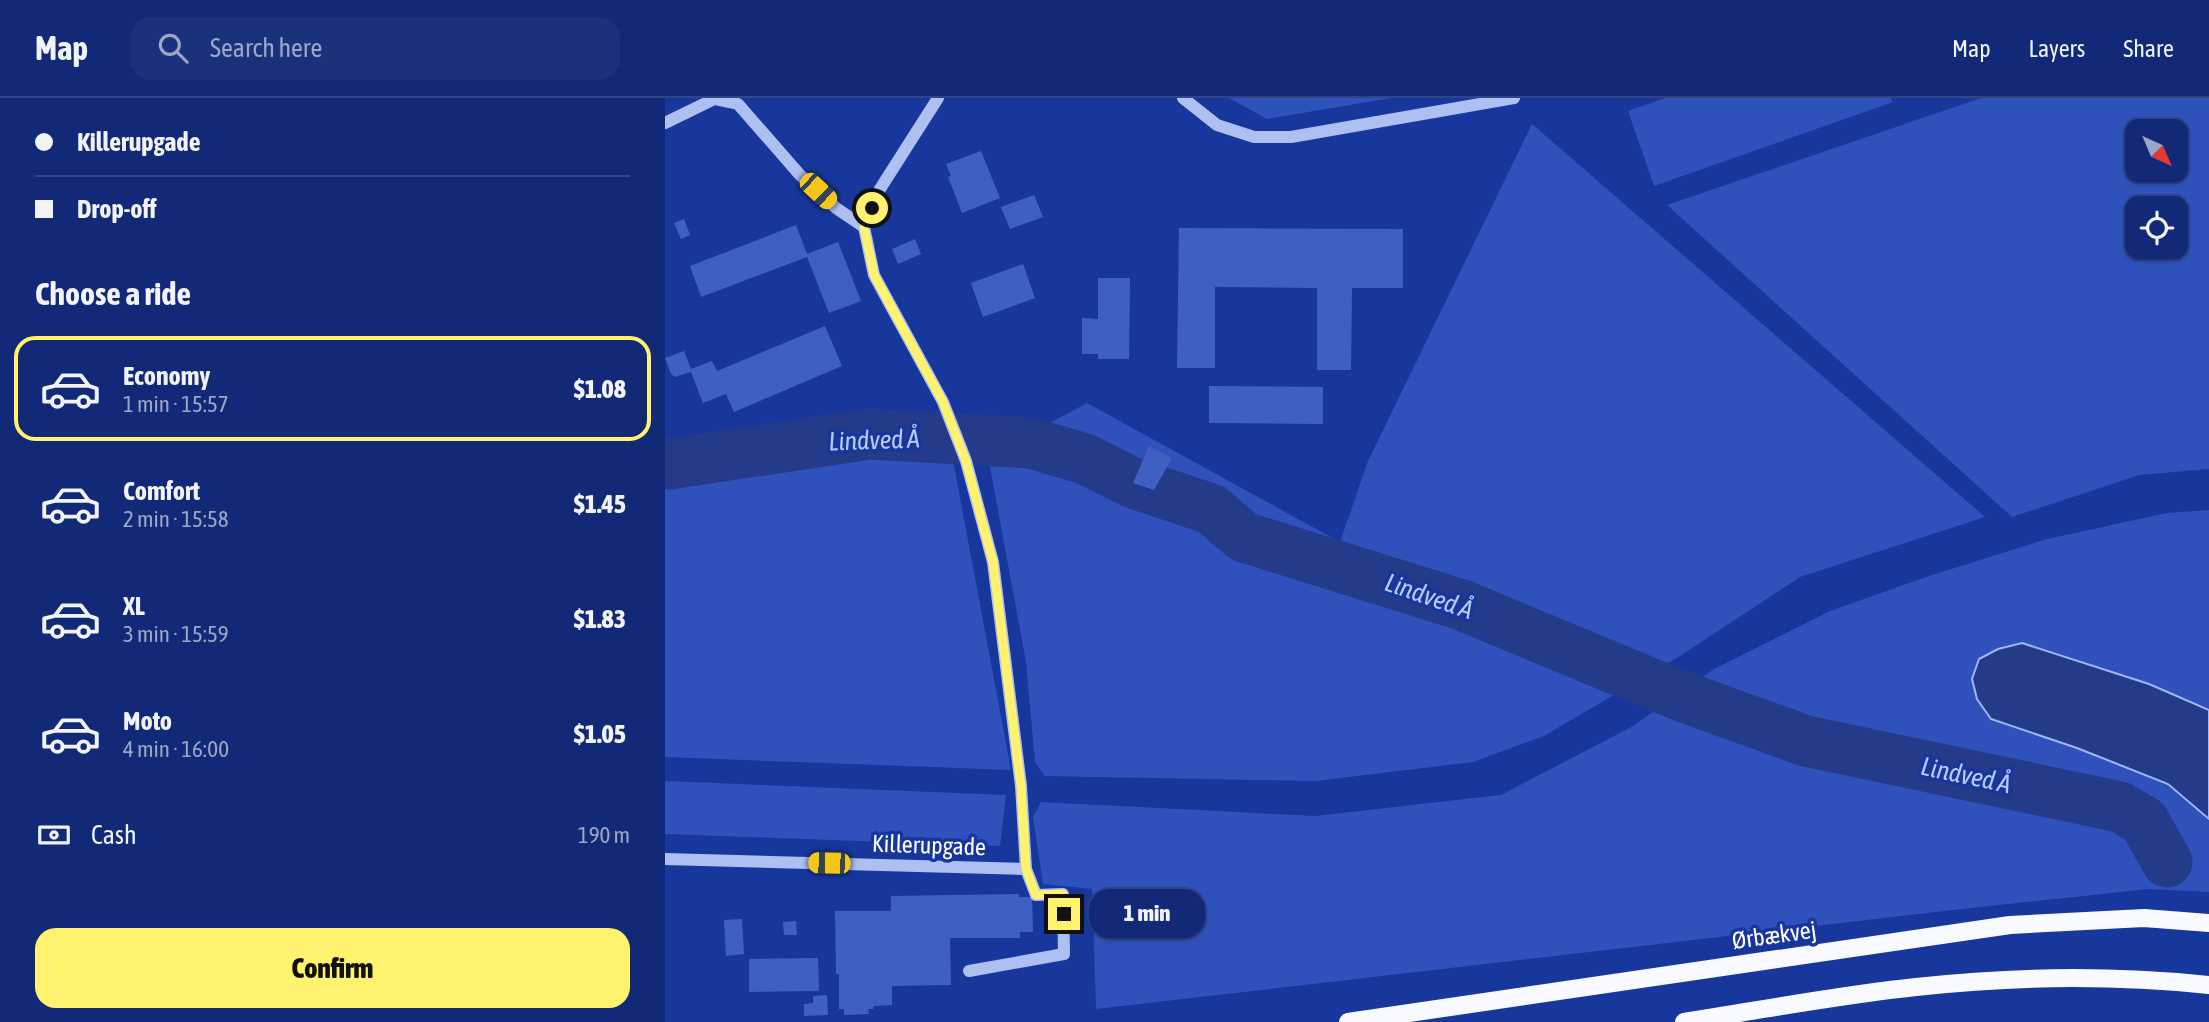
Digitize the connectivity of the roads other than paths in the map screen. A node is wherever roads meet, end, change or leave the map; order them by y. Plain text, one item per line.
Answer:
1 (938, 98) edge
2 (1183, 98) edge
3 (1514, 98) edge
4 (665, 124) edge
5 (864, 227) junction
6 (665, 859) edge
7 (1026, 869) junction
8 (2209, 923) edge
9 (968, 971) dead end
10 (2209, 985) edge
11 (1348, 1022) edge
12 (1684, 1022) edge

1 - 5 street
2 - 3 street
4 - 5 street
5 - 7 street
6 - 7 street, Killerupgade
7 - 9 street
8 - 11 main road, Ørbækvej
10 - 12 main road

